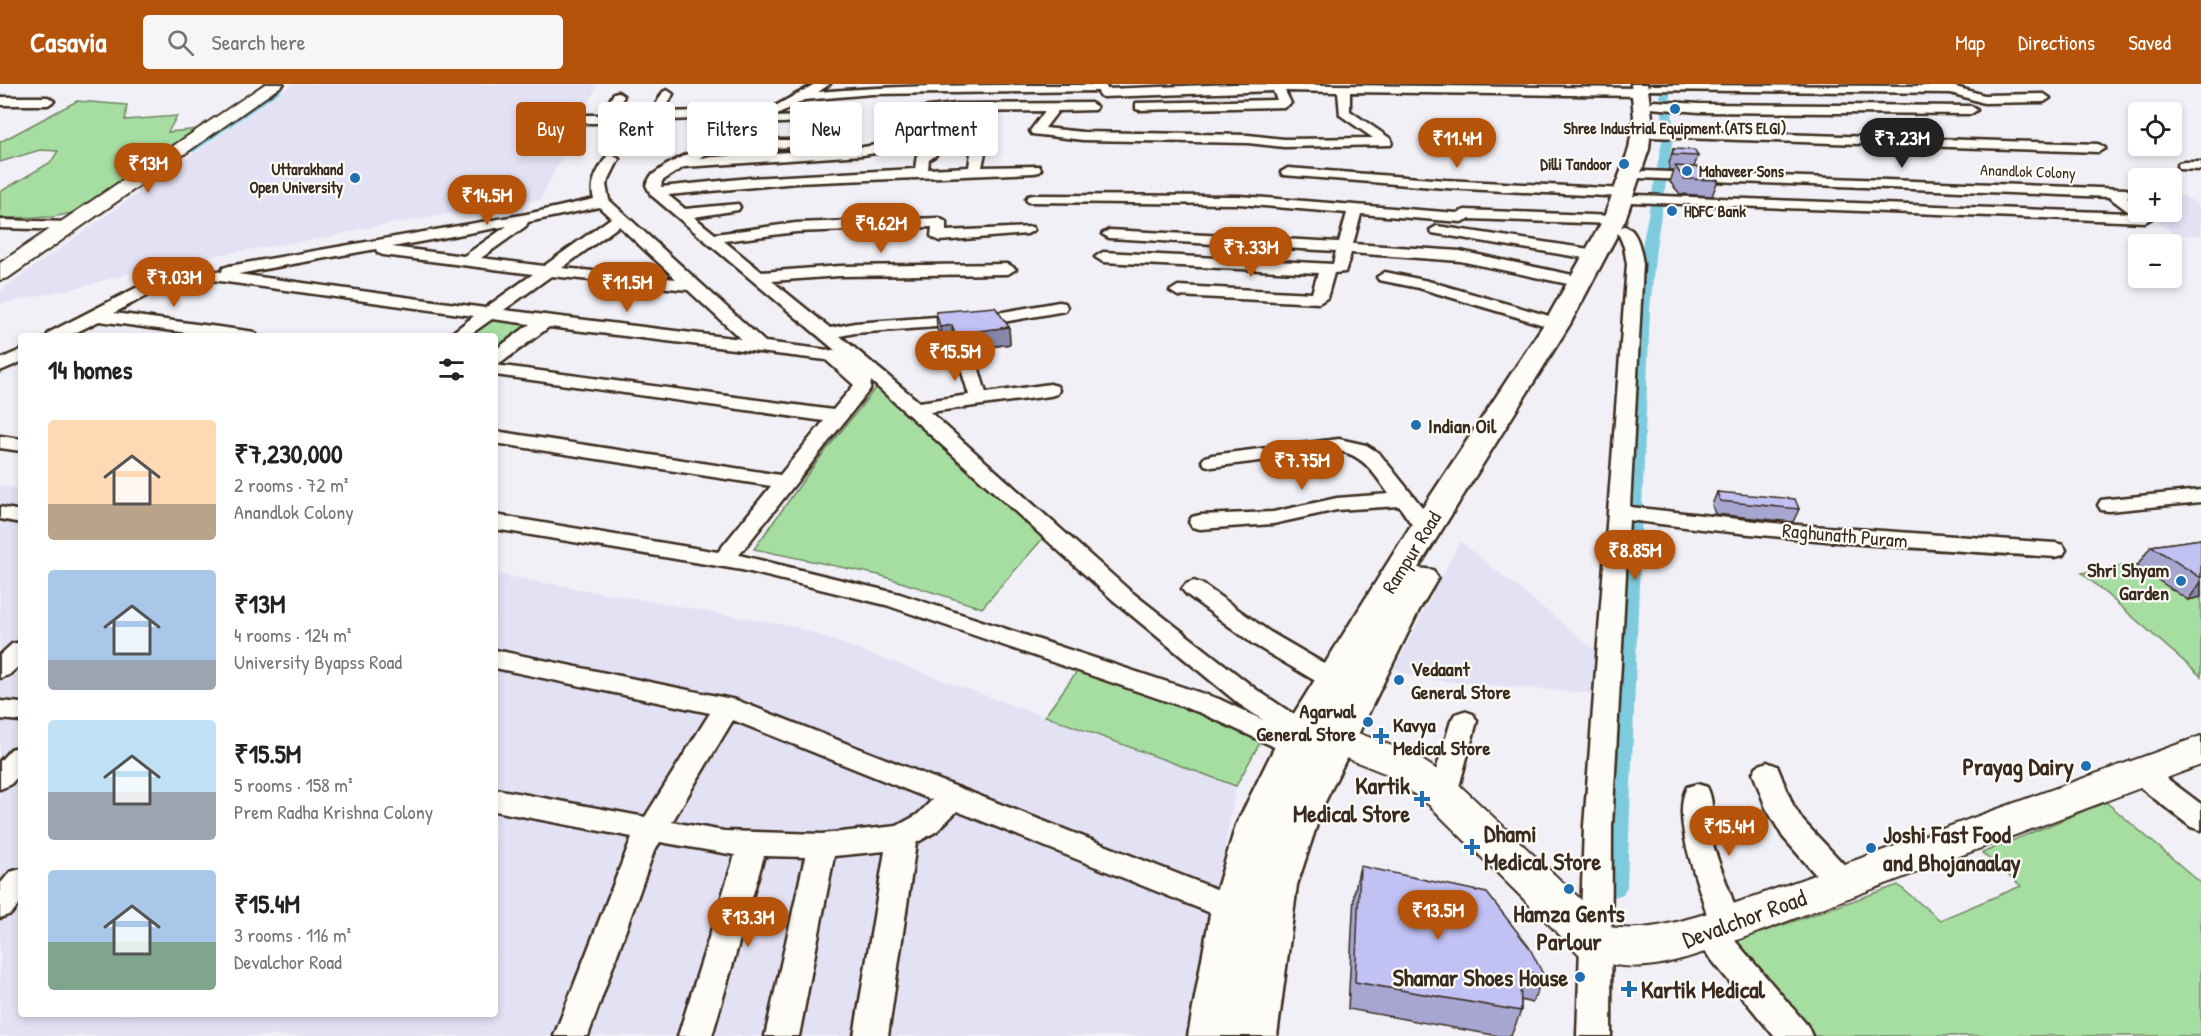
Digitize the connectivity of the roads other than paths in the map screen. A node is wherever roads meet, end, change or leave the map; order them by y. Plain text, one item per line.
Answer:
1 (276, 84) edge
2 (824, 84) edge
3 (1224, 86) edge
4 (1283, 86) edge
5 (1145, 88) edge
6 (1344, 89) junction
7 (667, 94) dead end
8 (1656, 94) edge
9 (618, 96) dead end
10 (797, 98) junction
11 (2044, 98) dead end
12 (0, 101) edge
13 (48, 101) dead end
14 (615, 102) edge
15 (663, 102) edge
16 (728, 102) edge
17 (898, 102) edge
18 (874, 103) edge
19 (1055, 106) junction
20 (1131, 106) dead end
21 (998, 107) edge
22 (1091, 107) dead end
23 (778, 109) edge
24 (1971, 110) dead end
25 (778, 120) edge
26 (778, 129) edge
27 (1664, 134) junction
28 (1083, 136) junction
29 (2098, 148) dead end
30 (874, 149) edge
31 (1077, 149) dead end
32 (695, 156) edge
33 (927, 156) edge
34 (978, 156) edge
35 (612, 159) dead end
36 (683, 163) junction
37 (2184, 166) dead end
38 (2201, 166) edge
39 (1034, 169) dead end
40 (975, 171) junction
41 (1288, 172) dead end
42 (921, 174) junction
43 (2124, 179) dead end
44 (2128, 182) edge
45 (868, 190) dead end
46 (2128, 191) edge
47 (2112, 192) junction
48 (1642, 197) junction
49 (1033, 199) dead end
50 (602, 202) junction
51 (669, 203) junction
52 (732, 207) dead end
53 (1353, 216) junction
54 (527, 218) junction
55 (621, 218) junction
56 (1119, 221) dead end
57 (1174, 223) dead end
58 (0, 224) edge
59 (1252, 225) dead end
60 (68, 226) junction
61 (1027, 230) dead end
62 (1109, 234) dead end
63 (711, 239) junction
64 (1254, 241) junction
65 (361, 247) junction
66 (1346, 248) junction
67 (1103, 257) dead end
68 (466, 261) junction
69 (1589, 268) junction
70 (1008, 269) dead end
71 (1327, 269) junction
72 (548, 272) junction
73 (0, 273) edge
74 (209, 275) junction
75 (1385, 277) dead end
76 (758, 278) junction
77 (691, 285) junction
78 (1178, 291) dead end
79 (1059, 307) dead end
80 (489, 313) junction
81 (95, 315) junction
82 (545, 321) junction
83 (1557, 324) junction
84 (62, 333) edge
85 (226, 333) edge
86 (461, 333) edge
87 (826, 334) junction
88 (760, 347) junction
89 (966, 356) dead end
90 (18, 357) edge
91 (498, 357) edge
92 (0, 366) edge
93 (18, 369) edge
94 (498, 370) edge
95 (1050, 390) dead end
96 (979, 399) junction
97 (915, 408) junction
98 (838, 417) junction
99 (498, 437) edge
100 (0, 442) edge
101 (18, 445) edge
102 (1212, 461) dead end
103 (786, 482) junction
104 (2201, 496) edge
105 (1406, 500) junction
106 (2109, 505) dead end
107 (0, 513) edge
108 (1627, 514) junction
109 (18, 516) edge
110 (498, 522) edge
111 (1200, 522) dead end
112 (1426, 527) junction
113 (2055, 550) dead end
114 (723, 560) junction
115 (1194, 589) dead end
116 (18, 653) edge
117 (498, 660) edge
118 (0, 669) edge
119 (1333, 680) junction
120 (727, 707) junction
121 (0, 710) edge
122 (18, 712) edge
123 (1464, 721) dead end
124 (1312, 738) junction
125 (2201, 750) edge
126 (18, 759) edge
127 (2139, 772) junction
128 (1767, 773) dead end
129 (0, 778) edge
130 (1443, 794) junction
131 (1697, 795) dead end
132 (952, 798) junction
133 (498, 801) edge
134 (2201, 819) edge
135 (651, 830) junction
136 (902, 837) junction
137 (753, 845) junction
138 (822, 846) junction
139 (1841, 882) junction
140 (18, 884) edge
141 (0, 905) edge
142 (1252, 914) junction
143 (1717, 928) junction
144 (1596, 942) junction
145 (572, 1036) edge
146 (695, 1036) edge
147 (782, 1036) edge
148 (871, 1036) edge
149 (1213, 1036) edge
150 (1252, 1036) edge
151 (1594, 1036) edge
152 (1795, 1036) edge

1 - 60 main road
2 - 10 street
3 - 4 street
3 - 5 street
4 - 6 street
4 - 20 street
5 - 17 street
6 - 8 street
6 - 28 street
7 - 15 street
8 - 11 street
8 - 24 street
8 - 27 main road
8 - 48 main road, Rampur Road
9 - 14 street
10 - 16 street
10 - 18 street
10 - 23 street
12 - 13 street
19 - 21 street
19 - 22 street
19 - 28 street
25 - 26 street
27 - 29 street
27 - 48 main road
28 - 31 street
30 - 36 street
32 - 36 street
33 - 42 street
34 - 40 street
35 - 50 street
36 - 51 street
37 - 38 street
39 - 40 street
40 - 42 street
41 - 48 street
42 - 51 street
43 - 44 street, Anandlok Colony
45 - 51 street
46 - 47 street, Anandlok Colony
47 - 48 street, Anandlok Colony
47 - 48 street
48 - 53 street
48 - 69 main road, Rampur Road
48 - 108 street
48 - 124 main road
49 - 53 street
50 - 54 street
50 - 55 street
51 - 52 street
51 - 63 street
53 - 66 street
53 - 69 street
54 - 65 street
54 - 68 street
55 - 72 street
55 - 77 street
56 - 57 street
58 - 60 street
59 - 64 street
60 - 73 main road
61 - 63 street
62 - 64 street
63 - 76 street
64 - 66 street
65 - 68 street
65 - 74 street
66 - 69 street
66 - 71 street
67 - 71 street
68 - 72 street
69 - 83 main road, Rampur Road
70 - 76 street
71 - 78 street
72 - 77 street
72 - 80 street
74 - 80 street
74 - 81 street
75 - 83 street
76 - 87 street
77 - 88 street
79 - 87 street
80 - 82 street
80 - 86 street
81 - 84 street
81 - 85 street
82 - 88 street
82 - 91 street
83 - 112 main road, Rampur Road
87 - 97 street
88 - 98 street
89 - 96 street
90 - 92 street
92 - 93 street
94 - 98 street
95 - 96 street
96 - 97 street
97 - 124 street
98 - 103 street
99 - 103 street
100 - 101 street
102 - 105 street
103 - 114 street
104 - 106 street
105 - 111 street
105 - 112 street
107 - 109 street
108 - 113 street, Raghunath Puram
108 - 144 street
110 - 114 street
112 - 119 main road, Rampur Road
114 - 124 street
115 - 119 street
116 - 118 street
117 - 120 street
119 - 124 main road, Rampur Road
120 - 132 street
120 - 135 street
121 - 122 street
123 - 130 street
124 - 130 main road
124 - 142 main road
125 - 127 main road, Devalchor Road
126 - 129 street
127 - 134 street
127 - 139 main road, Devalchor Road
128 - 139 street
130 - 144 main road
131 - 143 street
132 - 136 street
132 - 142 street
133 - 135 street
135 - 137 street
135 - 145 street
136 - 138 street
136 - 148 street
137 - 138 street
137 - 146 street
138 - 147 street
139 - 143 main road, Devalchor Road
140 - 141 street
142 - 149 main road
142 - 150 main road
143 - 144 main road, Devalchor Road
143 - 152 street
144 - 151 street

